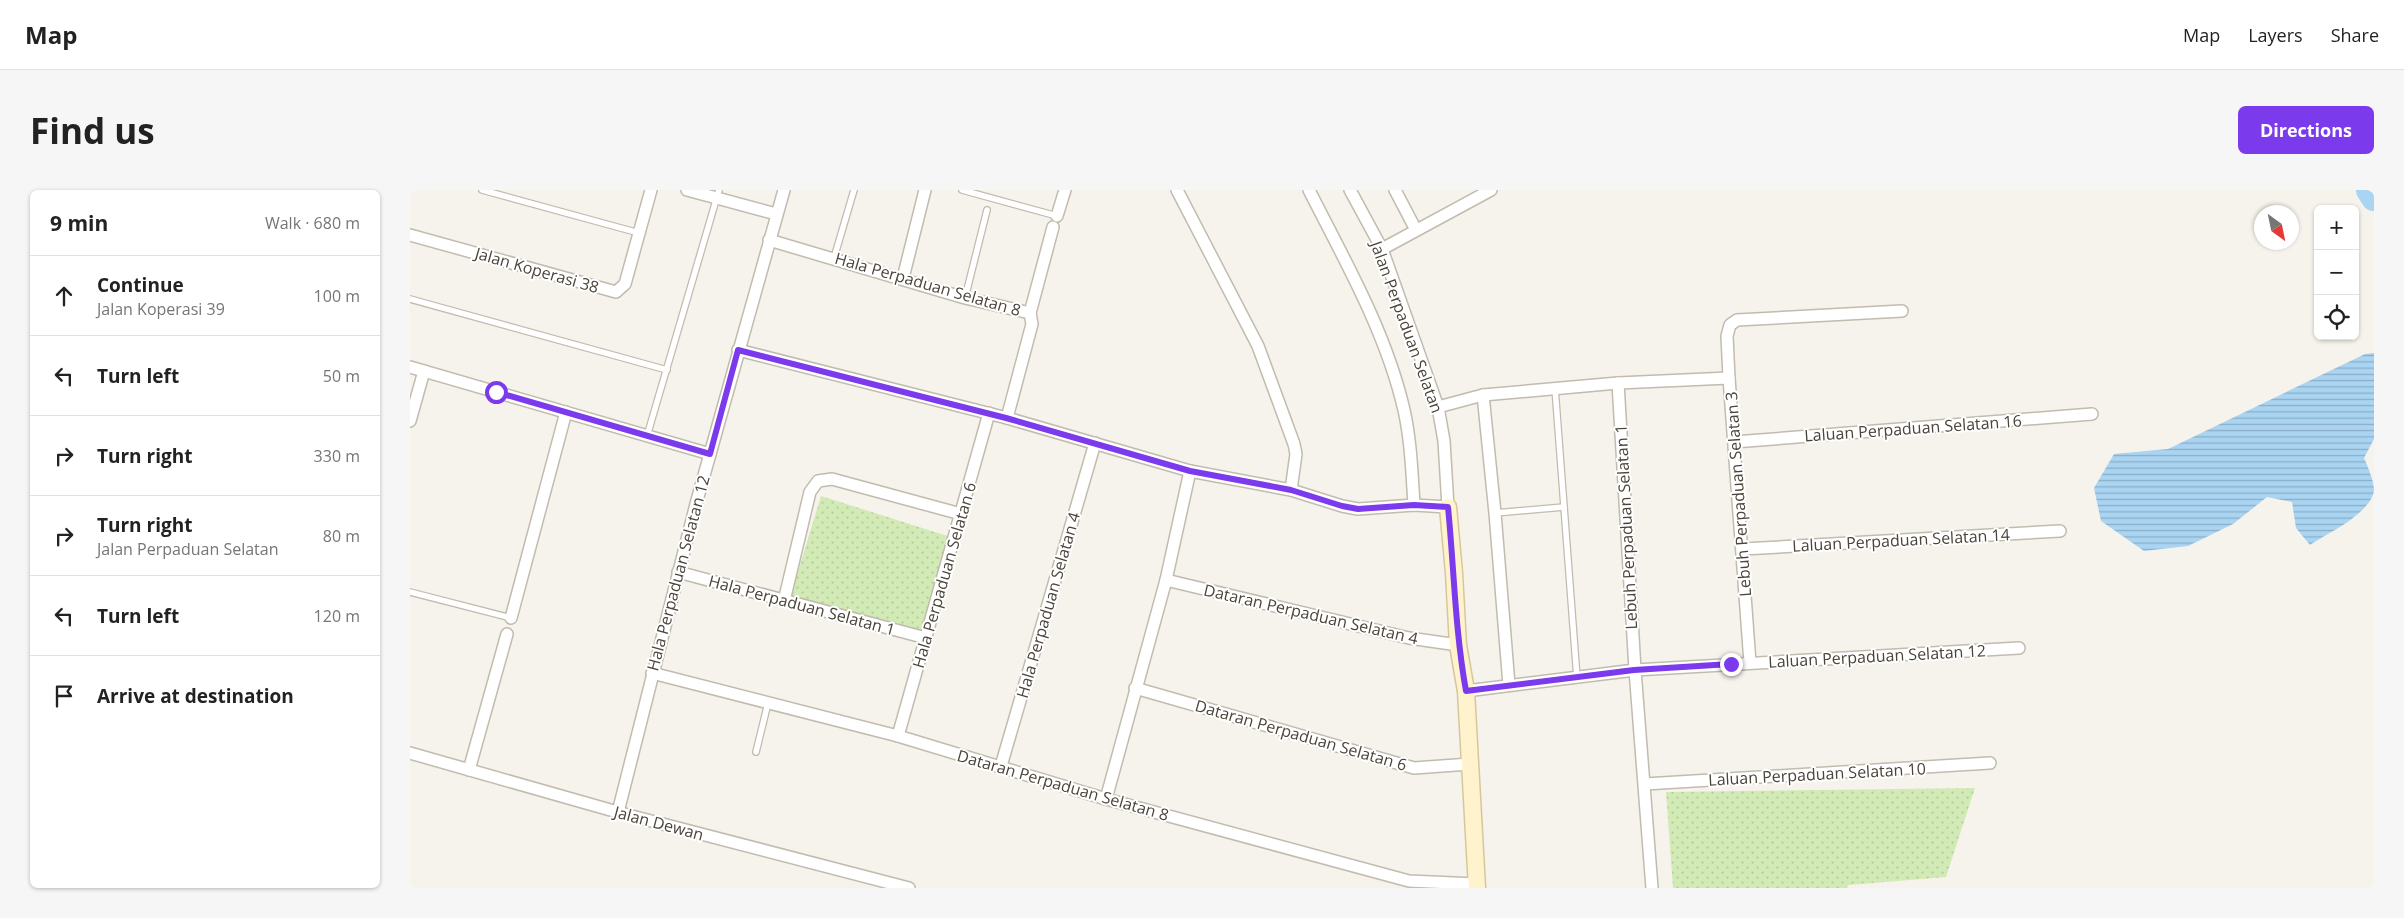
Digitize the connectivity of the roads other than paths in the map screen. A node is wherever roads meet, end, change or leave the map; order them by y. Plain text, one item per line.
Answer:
1 (482, 190) edge
2 (651, 190) edge
3 (687, 190) edge
4 (784, 190) edge
5 (854, 190) edge
6 (925, 190) edge
7 (962, 190) edge
8 (992, 190) edge
9 (1065, 190) edge
10 (1177, 190) edge
11 (1309, 190) edge
12 (1350, 190) edge
13 (1395, 190) edge
14 (1490, 190) edge
15 (718, 194) edge
16 (989, 198) junction
17 (987, 210) dead end
18 (776, 214) junction
19 (1057, 216) joint
20 (1053, 228) dead end
21 (1416, 230) junction
22 (639, 233) junction
23 (410, 235) edge
24 (769, 240) junction
25 (1382, 249) junction
26 (834, 258) junction
27 (903, 278) junction
28 (965, 298) junction
29 (410, 300) edge
30 (1902, 310) dead end
31 (1030, 313) junction
32 (738, 350) junction
33 (410, 367) edge
34 (667, 370) junction
35 (424, 371) junction
36 (1730, 378) junction
37 (1618, 383) junction
38 (1555, 388) junction
39 (1483, 395) junction
40 (1438, 407) junction
41 (566, 412) junction
42 (989, 414) junction
43 (2092, 414) dead end
44 (1006, 418) junction
45 (410, 421) edge
46 (647, 436) junction
47 (1734, 442) junction
48 (1094, 443) junction
49 (710, 454) junction
50 (1190, 471) junction
51 (1291, 490) junction
52 (1414, 505) junction
53 (1448, 507) junction
54 (1564, 507) junction
55 (1495, 513) junction
56 (961, 514) junction
57 (2060, 531) dead end
58 (1743, 549) junction
59 (678, 572) junction
60 (1166, 580) junction
61 (410, 592) edge
62 (784, 601) junction
63 (511, 618) joint
64 (507, 634) dead end
65 (926, 638) junction
66 (1458, 645) junction
67 (2019, 648) dead end
68 (1750, 663) junction
69 (1634, 670) junction
70 (652, 673) junction
71 (1577, 678) junction
72 (1508, 685) junction
73 (1135, 688) junction
74 (1466, 691) junction
75 (768, 703) junction
76 (898, 736) junction
77 (756, 752) dead end
78 (410, 753) edge
79 (1470, 764) junction
80 (1990, 764) dead end
81 (1001, 766) junction
82 (469, 770) junction
83 (1645, 784) junction
84 (1106, 799) junction
85 (618, 812) junction
86 (883, 885) edge
87 (1477, 886) edge
88 (909, 888) edge
89 (1652, 888) edge

1 - 22 lane
2 - 22 street, Jalan Koperasi 38
3 - 15 street
4 - 18 street, Hala Perpaduan Selatan 12
5 - 26 lane
6 - 27 street
7 - 16 lane
8 - 16 lane
9 - 19 street
10 - 51 street
11 - 52 street
12 - 25 street, Jalan Perpaduan Selatan
13 - 21 street
14 - 21 street
15 - 18 street
15 - 34 lane
16 - 19 lane
17 - 28 lane
18 - 24 street, Hala Perpaduan Selatan 12
20 - 31 street, Hala Perpaduan Selatan 8
21 - 25 street
22 - 23 street, Jalan Koperasi 38
24 - 26 street, Hala Perpaduan Selatan 8
24 - 32 street, Hala Perpaduan Selatan 12
25 - 40 street, Jalan Perpaduan Selatan
26 - 27 street, Hala Perpaduan Selatan 8
27 - 28 street, Hala Perpaduan Selatan 8
28 - 31 street, Hala Perpaduan Selatan 8
29 - 34 lane
30 - 36 street, Lebuh Perpaduan Selatan 3
31 - 44 street
32 - 42 street
32 - 49 street, Hala Perpaduan Selatan 12
33 - 35 street
34 - 46 lane
35 - 41 street
35 - 45 street
36 - 37 street
36 - 47 street, Lebuh Perpaduan Selatan 3
37 - 38 street
37 - 69 street, Lebuh Perpaduan Selatan 1
38 - 39 street
38 - 54 lane
39 - 40 street
39 - 55 street
40 - 53 street, Jalan Perpaduan Selatan
41 - 46 street
41 - 63 street
42 - 44 street
42 - 56 street, Hala Perpaduan Selatan 6
43 - 47 street, Laluan Perpaduan Selatan 16
44 - 48 street
46 - 49 street
47 - 58 street, Lebuh Perpaduan Selatan 3
48 - 50 street
48 - 81 street, Hala Perpaduan Selatan 4
49 - 59 street, Hala Perpaduan Selatan 12
50 - 51 street
50 - 60 street
51 - 52 street
52 - 53 street
53 - 66 street, Jalan Perpaduan Selatan
54 - 55 lane
54 - 71 lane
55 - 72 street
56 - 62 street
56 - 65 street, Hala Perpaduan Selatan 6
57 - 58 street, Laluan Perpaduan Selatan 14
58 - 68 street, Lebuh Perpaduan Selatan 3
59 - 62 street, Hala Perpaduan Selatan 1
59 - 70 street, Hala Perpaduan Selatan 12
60 - 66 street, Dataran Perpaduan Selatan 4
60 - 73 street
61 - 63 lane
62 - 65 street, Hala Perpaduan Selatan 1
64 - 82 street
65 - 76 street, Hala Perpaduan Selatan 6
66 - 74 street, Jalan Perpaduan Selatan
67 - 68 street, Laluan Perpaduan Selatan 12
68 - 69 street, Laluan Perpaduan Selatan 12
69 - 71 street, Laluan Perpaduan Selatan 12
69 - 83 street, Lebuh Perpaduan Selatan 1
70 - 75 street, Dataran Perpaduan Selatan 8
70 - 85 street, Hala Perpaduan Selatan 12
71 - 72 street, Laluan Perpaduan Selatan 12
72 - 74 street, Laluan Perpaduan Selatan 12
73 - 79 street, Dataran Perpaduan Selatan 6
73 - 84 street
74 - 79 street, Jalan Perpaduan Selatan
75 - 76 street, Dataran Perpaduan Selatan 8
75 - 77 lane
76 - 81 street, Dataran Perpaduan Selatan 8
78 - 82 street, Jalan Dewan
79 - 87 street, Jalan Perpaduan Selatan
80 - 83 street, Laluan Perpaduan Selatan 10
81 - 84 street, Dataran Perpaduan Selatan 8
82 - 85 street, Jalan Dewan
83 - 89 street, Lebuh Perpaduan Selatan 1
84 - 87 street, Dataran Perpaduan Selatan 8
85 - 86 street, Jalan Dewan
86 - 88 street, Jalan Dewan

